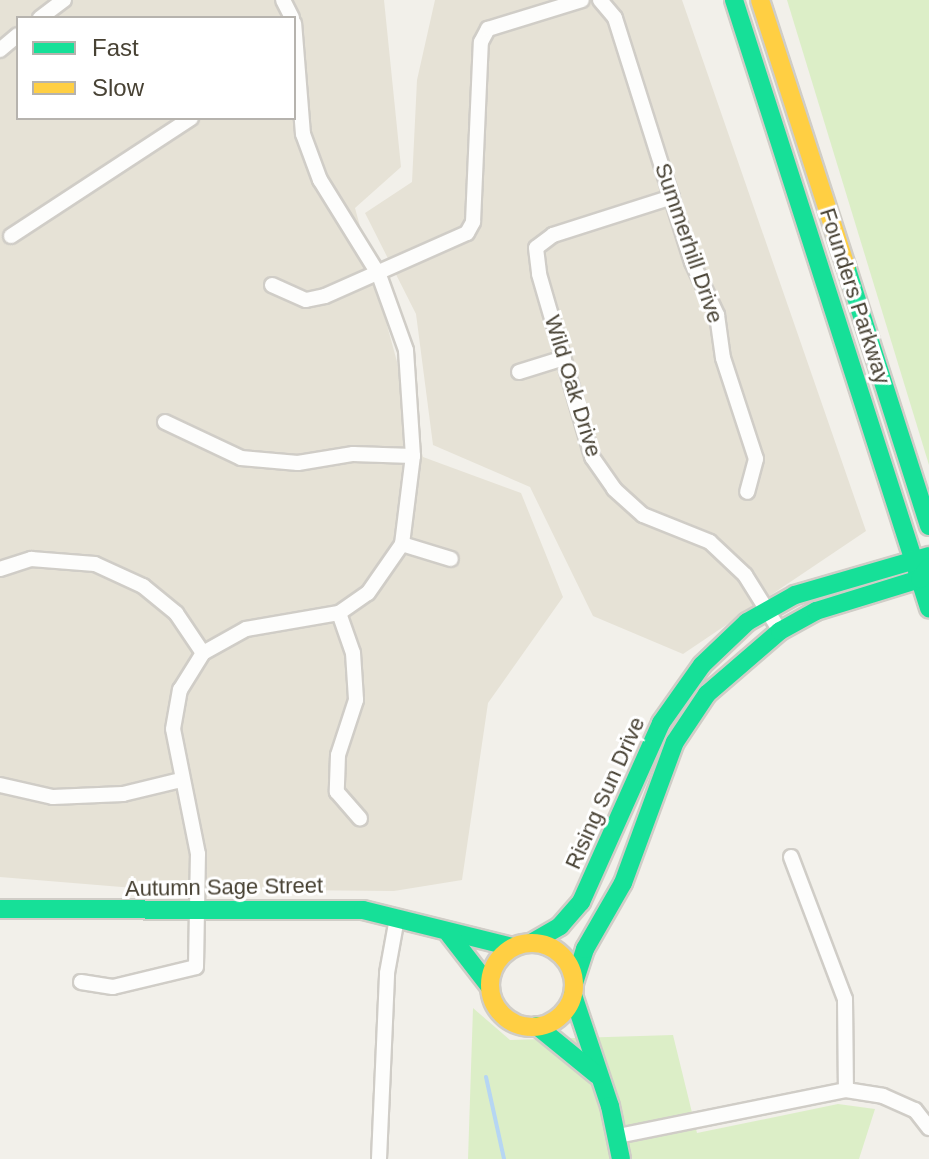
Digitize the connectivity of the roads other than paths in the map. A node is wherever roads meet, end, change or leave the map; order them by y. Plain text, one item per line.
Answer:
1 (64, 0) edge
2 (582, 0) edge
3 (600, 0) edge
4 (734, 0) edge
5 (760, 0) edge
6 (43, 16) edge
7 (16, 37) edge
8 (0, 50) edge
9 (296, 83) edge
10 (188, 120) edge
11 (672, 197) junction
12 (11, 236) dead end
13 (379, 275) junction
14 (272, 285) dead end
15 (564, 358) junction
16 (519, 372) dead end
17 (165, 422) dead end
18 (413, 456) junction
19 (747, 492) dead end
20 (929, 526) edge
21 (402, 544) junction
22 (921, 556) edge
23 (451, 559) dead end
24 (0, 569) edge
25 (925, 573) edge
26 (929, 608) edge
27 (769, 610) junction
28 (339, 613) junction
29 (780, 631) junction
30 (203, 653) junction
31 (181, 780) junction
32 (0, 785) edge
33 (360, 818) dead end
34 (791, 857) dead end
35 (0, 909) edge
36 (197, 912) junction
37 (397, 918) junction
38 (446, 931) junction
39 (522, 945) junction
40 (81, 982) dead end
41 (490, 987) junction
42 (574, 989) junction
43 (537, 1026) junction
44 (600, 1077) junction
45 (846, 1090) junction
46 (929, 1128) edge
47 (618, 1136) junction
48 (379, 1159) edge
49 (621, 1159) edge

1 - 6 street
2 - 13 street
3 - 11 street, Summerhill Drive
4 - 22 main road, Founders Parkway
5 - 20 main road, Founders Parkway
7 - 8 street
9 - 13 street
10 - 12 street
11 - 15 street, Wild Oak Drive
11 - 19 street, Summerhill Drive
13 - 14 street
13 - 18 street
15 - 16 street
15 - 27 street, Wild Oak Drive
17 - 18 street
18 - 21 street
21 - 23 street
21 - 28 street
22 - 25 main road, Founders Parkway
22 - 27 main road, Rising Sun Drive
24 - 30 street
25 - 26 main road, Founders Parkway
25 - 29 main road, Rising Sun Drive
27 - 29 street, Wild Oak Drive
27 - 39 main road, Rising Sun Drive
28 - 30 street
28 - 33 street
29 - 42 main road, Rising Sun Drive
30 - 31 street
31 - 32 street
31 - 36 street
34 - 45 street
35 - 36 main road, Autumn Sage Street
36 - 37 main road, Autumn Sage Street
36 - 40 street
37 - 38 main road, Autumn Sage Street
37 - 48 street
38 - 39 main road, Autumn Sage Street
38 - 41 main road
39 - 41 main road
39 - 42 main road
41 - 43 main road
42 - 43 main road
42 - 44 main road
43 - 44 main road
44 - 47 main road
45 - 46 street
45 - 47 street
47 - 49 main road

